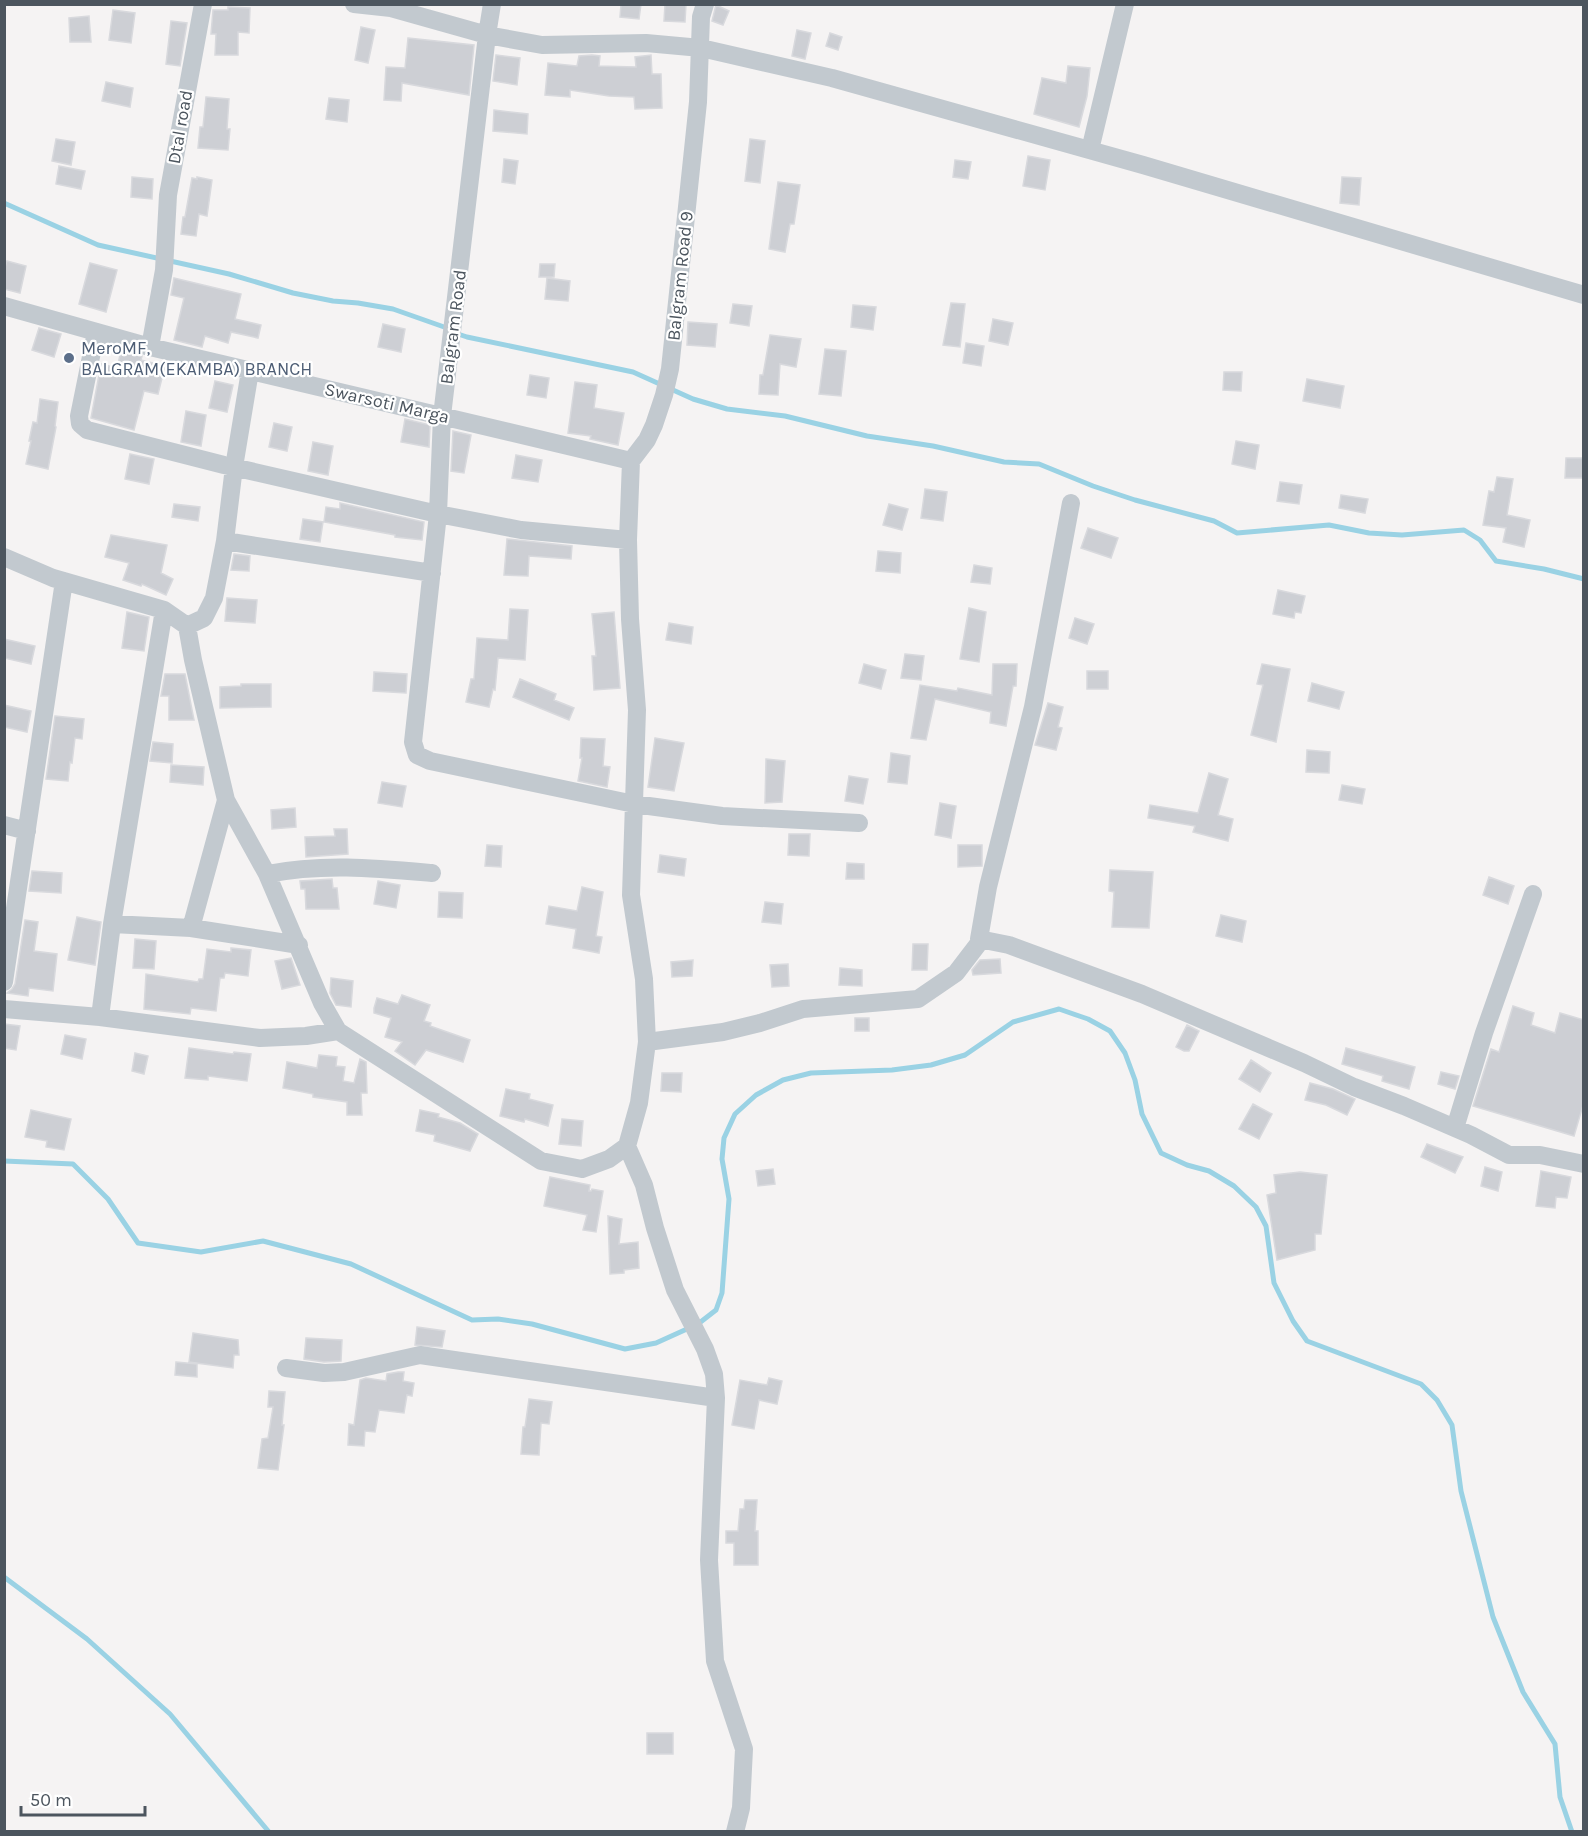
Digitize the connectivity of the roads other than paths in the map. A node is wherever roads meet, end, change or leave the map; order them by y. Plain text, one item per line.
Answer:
1 (203, 4) edge
2 (354, 4) edge
3 (492, 4) edge
4 (705, 4) edge
5 (1125, 4) edge
6 (487, 36) junction
7 (700, 48) junction
8 (1090, 150) junction
9 (1584, 295) edge
10 (4, 306) edge
11 (96, 332) junction
12 (150, 347) junction
13 (250, 371) junction
14 (442, 416) junction
15 (631, 461) junction
16 (234, 467) junction
17 (1071, 503) dead end
18 (438, 514) junction
19 (628, 540) junction
20 (225, 541) junction
21 (4, 557) edge
22 (432, 573) junction
23 (63, 581) junction
24 (164, 610) junction
25 (187, 626) junction
26 (226, 800) junction
27 (633, 804) junction
28 (859, 823) dead end
29 (4, 825) edge
30 (27, 831) junction
31 (432, 873) dead end
32 (267, 874) junction
33 (1533, 894) dead end
34 (112, 924) junction
35 (191, 928) junction
36 (982, 939) junction
37 (298, 945) junction
38 (4, 982) edge
39 (4, 1009) edge
40 (100, 1017) junction
41 (338, 1031) junction
42 (647, 1042) junction
43 (1455, 1128) junction
44 (627, 1146) junction
45 (1584, 1164) edge
46 (286, 1368) dead end
47 (716, 1398) junction
48 (735, 1832) edge

1 - 12 street, Dtal road
2 - 6 street
3 - 6 street, Balgram Road
4 - 7 street, Balgram Road 9
5 - 8 street
6 - 7 street
6 - 14 street, Balgram Road
7 - 8 street
7 - 15 street, Balgram Road 9
8 - 9 street
10 - 11 street, Swarsoti Marga
11 - 12 street, Swarsoti Marga
11 - 16 street
12 - 13 street, Swarsoti Marga
13 - 14 street, Swarsoti Marga
13 - 16 street
14 - 15 street, Swarsoti Marga
14 - 18 street, Balgram Road
15 - 19 street
16 - 18 street
16 - 20 street
17 - 36 street
18 - 19 street
18 - 22 street, Balgram Road
19 - 27 street
20 - 22 street
20 - 25 street
21 - 23 street
22 - 27 street, Balgram Road
23 - 24 street
23 - 30 street
24 - 25 street
24 - 34 street
25 - 26 street
26 - 32 street
26 - 35 street
27 - 28 street
27 - 42 street
29 - 30 street
30 - 38 street
31 - 32 street
32 - 37 street
33 - 43 street
34 - 35 street
34 - 40 street
35 - 37 street
36 - 42 street
36 - 43 street
37 - 41 street
39 - 40 street
40 - 41 street
41 - 44 street
42 - 44 street
43 - 45 street
44 - 47 street
46 - 47 street
47 - 48 street

